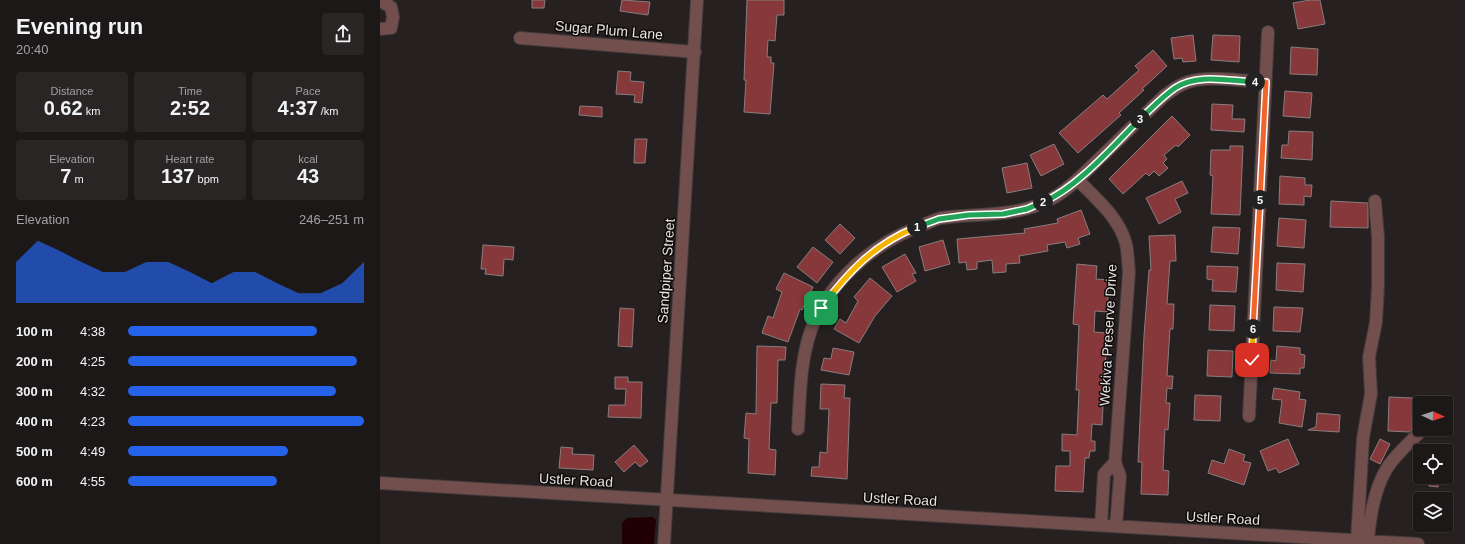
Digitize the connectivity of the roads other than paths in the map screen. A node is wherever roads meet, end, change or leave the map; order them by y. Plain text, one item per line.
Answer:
1 (697, 0) edge
2 (380, 1) edge
3 (380, 29) edge
4 (1268, 32) dead end
5 (520, 38) dead end
6 (695, 52) junction
7 (1266, 82) junction
8 (1078, 180) junction
9 (1375, 201) dead end
10 (1249, 416) dead end
11 (798, 429) dead end
12 (1416, 436) edge
13 (1115, 462) junction
14 (380, 483) edge
15 (1103, 492) junction
16 (1119, 493) junction
17 (666, 501) junction
18 (1101, 525) junction
19 (1116, 526) junction
20 (1362, 541) junction
21 (664, 544) edge
22 (1418, 544) edge

1 - 6 street, Sandpiper Street
2 - 3 street
4 - 7 street
5 - 6 street, Sugar Plum Lane
6 - 17 street, Sandpiper Street
7 - 8 street
7 - 10 street
8 - 11 street
8 - 13 street, Wekiva Preserve Drive
9 - 20 street
12 - 20 street
13 - 15 street
13 - 16 street, Wekiva Preserve Drive
14 - 17 street, Ustler Road
15 - 16 street
15 - 18 street
16 - 19 street, Wekiva Preserve Drive
17 - 18 street, Ustler Road
17 - 21 street, Sandpiper Street
18 - 19 street, Ustler Road
19 - 20 street, Ustler Road
20 - 22 street, Ustler Road

